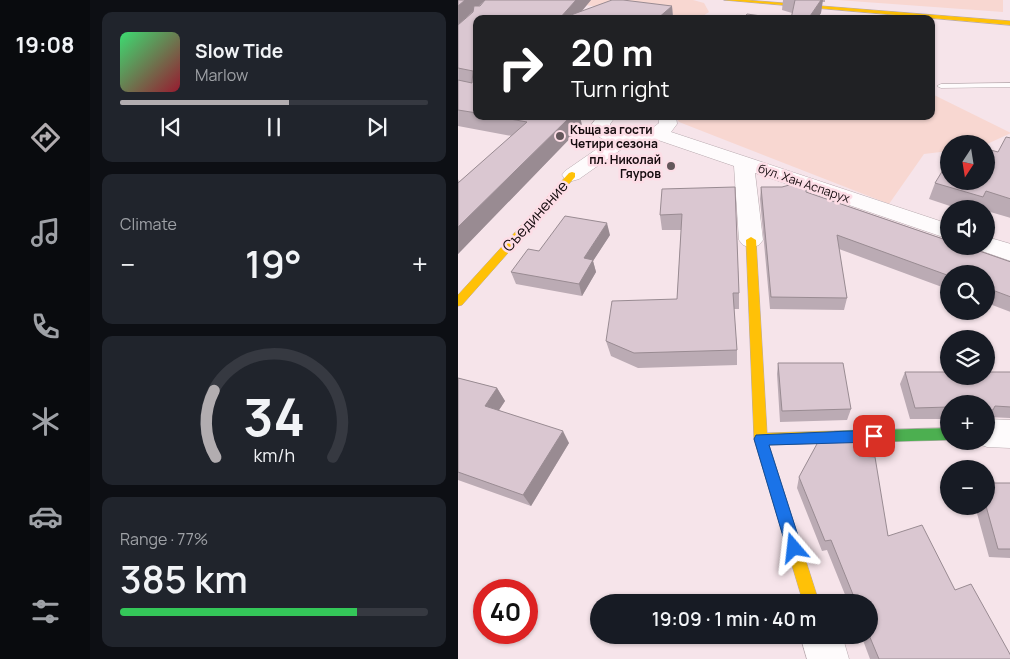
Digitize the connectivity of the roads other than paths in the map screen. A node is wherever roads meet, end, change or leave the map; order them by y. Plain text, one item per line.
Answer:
1 (727, 0) edge
2 (753, 1) edge
3 (917, 15) edge
4 (935, 17) edge
5 (1010, 23) edge
6 (1010, 85) edge
7 (941, 86) dead end
8 (600, 120) edge
9 (663, 125) edge
10 (622, 140) junction
11 (744, 163) junction
12 (572, 175) joint
13 (940, 229) edge
14 (751, 240) joint
15 (995, 248) edge
16 (1010, 253) edge
17 (458, 302) edge
18 (995, 433) edge
19 (940, 434) edge
20 (1010, 434) edge
21 (760, 439) junction
22 (808, 594) edge
23 (824, 644) edge
24 (828, 659) edge

1 - 2 street
2 - 3 street
4 - 5 street
6 - 7 lane
8 - 10 street
9 - 10 street
9 - 11 street, бул. Хан Аспарух
10 - 12 street, Съединение
11 - 13 street, бул. Хан Аспарух
11 - 14 street
12 - 17 street, Съединение
14 - 21 street
15 - 16 street
18 - 20 street
19 - 21 street
21 - 22 street
23 - 24 street

